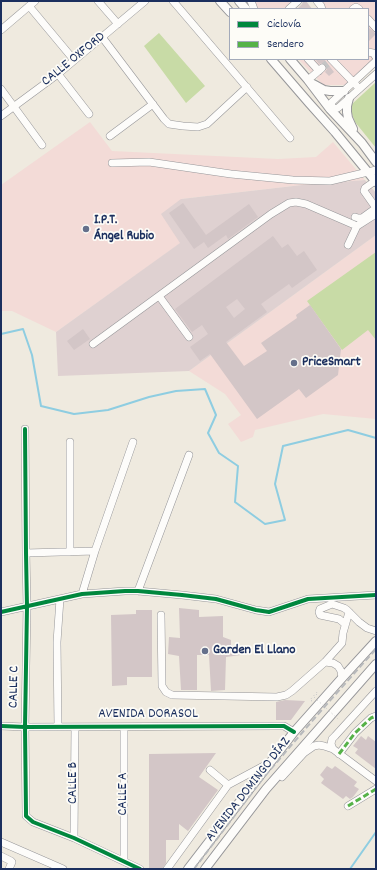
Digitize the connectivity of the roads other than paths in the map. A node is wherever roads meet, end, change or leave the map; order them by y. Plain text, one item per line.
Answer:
1 (35, 1) edge
2 (98, 1) edge
3 (145, 1) edge
4 (173, 1) edge
5 (220, 1) edge
6 (298, 1) edge
7 (29, 6) junction
8 (290, 8) edge
9 (229, 11) edge
10 (369, 20) edge
11 (118, 24) junction
12 (376, 28) edge
13 (1, 30) edge
14 (102, 37) junction
15 (74, 60) junction
16 (272, 60) edge
17 (291, 60) edge
18 (303, 60) edge
19 (312, 60) edge
20 (376, 61) edge
21 (327, 64) edge
22 (296, 66) junction
23 (58, 74) junction
24 (376, 74) edge
25 (309, 82) junction
26 (354, 82) junction
27 (247, 87) junction
28 (1, 89) edge
29 (359, 89) junction
30 (347, 94) junction
31 (308, 103) junction
32 (153, 104) junction
33 (14, 106) junction
34 (330, 109) junction
35 (90, 114) dead end
36 (1, 116) edge
37 (335, 132) junction
38 (110, 136) dead end
39 (290, 138) dead end
40 (362, 143) junction
41 (42, 145) dead end
42 (376, 162) edge
43 (112, 164) dead end
44 (372, 171) edge
45 (376, 182) edge
46 (376, 208) edge
47 (376, 214) edge
48 (355, 217) dead end
49 (357, 226) junction
50 (348, 245) dead end
51 (159, 296) junction
52 (189, 337) dead end
53 (93, 344) dead end
54 (25, 429) dead end
55 (70, 442) dead end
56 (132, 442) dead end
57 (189, 455) dead end
58 (95, 551) junction
59 (70, 552) junction
60 (26, 553) junction
61 (138, 591) junction
62 (82, 594) junction
63 (376, 595) edge
64 (60, 599) junction
65 (332, 601) junction
66 (27, 607) junction
67 (1, 612) edge
68 (349, 612) junction
69 (161, 615) dead end
70 (345, 624) junction
71 (376, 631) edge
72 (376, 641) edge
73 (325, 662) junction
74 (376, 664) edge
75 (342, 678) junction
76 (376, 691) edge
77 (374, 716) edge
78 (1, 726) edge
79 (124, 726) junction
80 (58, 727) junction
81 (74, 727) junction
82 (26, 728) junction
83 (294, 732) junction
84 (336, 751) junction
85 (270, 763) junction
86 (210, 770) dead end
87 (376, 781) edge
88 (228, 784) junction
89 (266, 789) junction
90 (376, 789) edge
91 (348, 806) dead end
92 (74, 838) junction
93 (1, 842) edge
94 (1, 856) edge
95 (124, 861) junction
96 (9, 869) edge
97 (62, 869) edge
98 (140, 869) edge
99 (167, 869) edge
100 (188, 869) edge
101 (205, 869) edge

1 - 7 street
2 - 11 street
3 - 11 street, CALLE OXFORD
4 - 27 street
5 - 9 main road
6 - 8 street
7 - 13 street
7 - 15 street
10 - 12 street
11 - 14 street, CALLE OXFORD
14 - 15 street, CALLE OXFORD
14 - 32 street
15 - 23 street, CALLE OXFORD
16 - 31 main road
17 - 22 main road
18 - 22 street
19 - 21 street
20 - 26 street
21 - 25 street
21 - 26 street
22 - 25 main road
23 - 33 street, CALLE OXFORD
23 - 35 street
24 - 29 street
25 - 30 main road
25 - 34 main road
26 - 29 street
26 - 30 street
27 - 32 street
27 - 39 street
28 - 33 street
29 - 30 street
30 - 34 street
30 - 40 main road
31 - 34 main road
31 - 37 main road
32 - 38 street
33 - 36 street, CALLE OXFORD
33 - 41 street
34 - 37 main road
34 - 40 main road
37 - 44 main road
40 - 42 main road
43 - 44 street
44 - 45 main road
45 - 46 street
46 - 48 street
47 - 49 street
49 - 50 street
49 - 51 street
51 - 52 street
51 - 53 street
54 - 60 street, CALLE C
55 - 59 street
56 - 58 street
57 - 61 street
58 - 59 street
58 - 62 street
59 - 60 street
60 - 66 street, CALLE C
61 - 62 street
61 - 65 street
62 - 64 street
63 - 65 street
64 - 66 street
64 - 80 street
65 - 68 street
65 - 70 street
66 - 67 street
66 - 82 street, CALLE C
68 - 70 street
68 - 71 street
69 - 73 street
70 - 73 street
72 - 75 main road, AVENIDA DOMINGO DÍAZ
73 - 75 street
74 - 89 main road, AVENIDA DOMINGO DÍAZ
75 - 83 main road, AVENIDA DOMINGO DÍAZ
76 - 84 street
77 - 84 street
78 - 82 street, AVENIDA DORASOL
79 - 81 street, AVENIDA DORASOL
79 - 83 street, AVENIDA DORASOL
79 - 95 street, CALLE A
80 - 81 street, AVENIDA DORASOL
80 - 82 street, AVENIDA DORASOL
81 - 92 street, CALLE B
82 - 92 street, CALLE C
83 - 85 main road, AVENIDA DOMINGO DÍAZ
84 - 87 street
84 - 89 street
85 - 88 street
85 - 100 main road, AVENIDA DOMINGO DÍAZ
86 - 88 street
88 - 99 street
89 - 101 main road, AVENIDA DOMINGO DÍAZ
90 - 91 street
92 - 95 street
93 - 97 street
94 - 96 street
95 - 98 street

